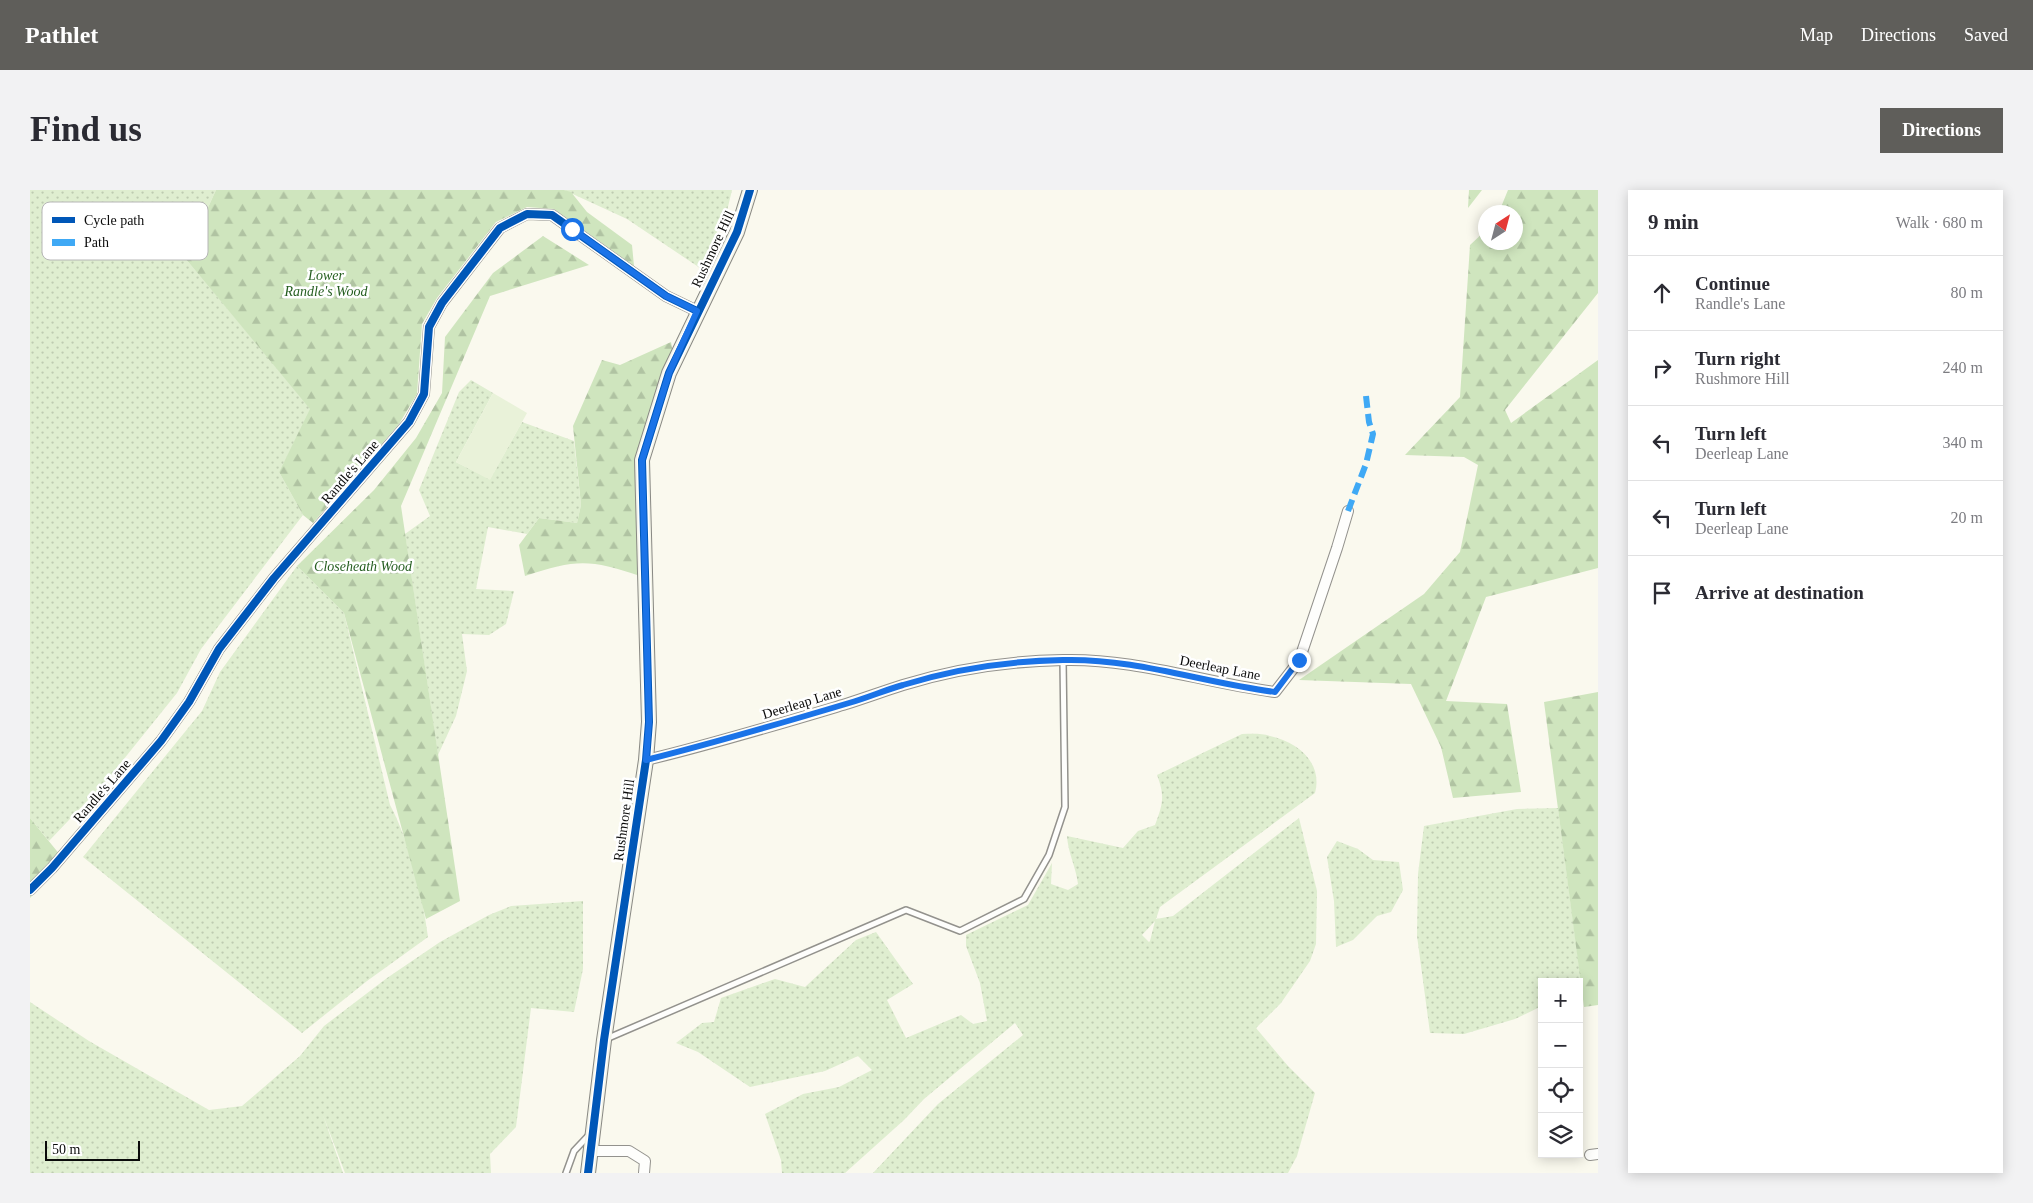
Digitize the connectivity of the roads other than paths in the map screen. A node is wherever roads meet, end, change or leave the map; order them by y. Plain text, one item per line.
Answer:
1 (750, 190) edge
2 (697, 311) junction
3 (1348, 511) dead end
4 (1063, 660) junction
5 (646, 760) junction
6 (30, 890) edge
7 (604, 1040) junction
8 (593, 1132) junction
9 (591, 1151) junction
10 (566, 1173) edge
11 (588, 1173) edge
12 (644, 1173) edge

1 - 2 street, Rushmore Hill
2 - 5 street, Rushmore Hill
2 - 6 street, Randle's Lane
3 - 4 street, Deerleap Lane
4 - 5 street, Deerleap Lane
4 - 7 lane
5 - 7 street, Rushmore Hill
7 - 8 street, Rushmore Hill
8 - 9 street, Rushmore Hill
8 - 10 lane
9 - 11 street, Rushmore Hill
9 - 12 street

